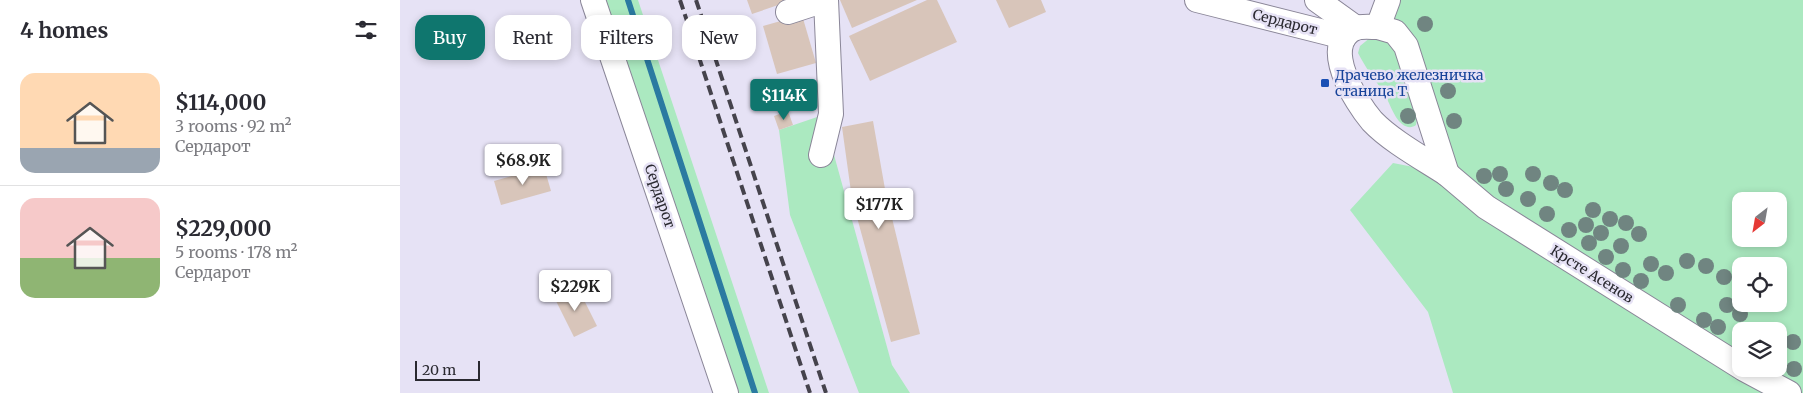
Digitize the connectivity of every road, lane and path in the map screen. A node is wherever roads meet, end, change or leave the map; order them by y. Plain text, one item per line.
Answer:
1 (593, 0) edge
2 (826, 0) edge
3 (1197, 0) edge
4 (1317, 0) edge
5 (1388, 0) edge
6 (788, 12) dead end
7 (1359, 31) junction
8 (821, 155) dead end
9 (1447, 174) junction
10 (1732, 361) edge
11 (1760, 377) edge
12 (726, 393) edge
13 (1789, 393) edge

1 - 12 street, Сердарот
2 - 6 street
2 - 8 street
3 - 7 street, Сердарот
4 - 7 street
5 - 7 street
7 - 9 street
7 - 9 street, Крсте Асенов
9 - 10 street, Крсте Асенов
11 - 13 street, Крсте Асенов

